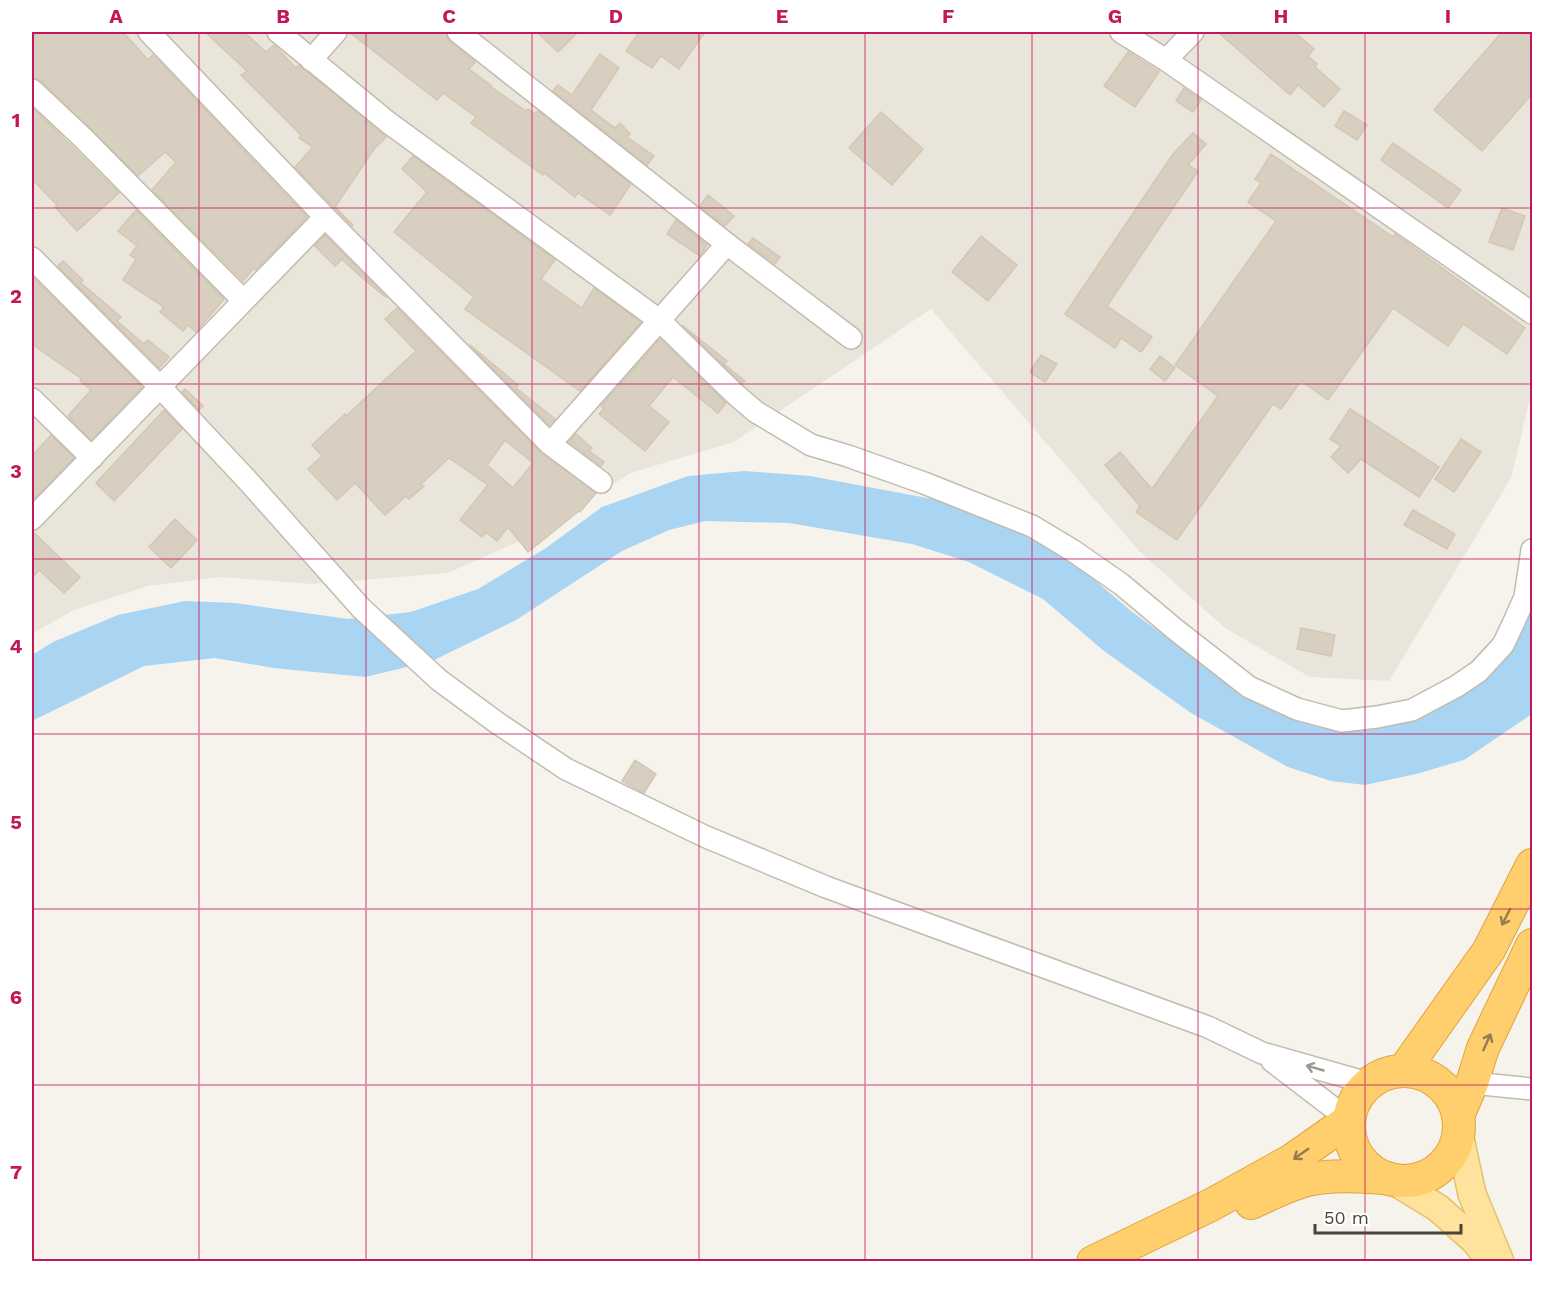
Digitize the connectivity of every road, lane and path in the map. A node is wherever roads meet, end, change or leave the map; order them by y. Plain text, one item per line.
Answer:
1 (149, 32) edge
2 (280, 32) edge
3 (336, 32) edge
4 (458, 32) edge
5 (1121, 32) edge
6 (1193, 32) edge
7 (311, 60) junction
8 (1166, 60) junction
9 (32, 90) edge
10 (325, 217) junction
11 (727, 244) junction
12 (32, 258) edge
13 (243, 300) junction
14 (1533, 313) edge
15 (659, 320) junction
16 (851, 338) dead end
17 (161, 388) junction
18 (32, 399) edge
19 (550, 444) junction
20 (92, 458) junction
21 (601, 482) dead end
22 (32, 519) edge
23 (1533, 550) edge
24 (1533, 865) edge
25 (1533, 945) edge
26 (1262, 1053) junction
27 (1404, 1070) junction
28 (1368, 1083) junction
29 (1472, 1083) junction
30 (1533, 1089) edge
31 (1349, 1120) junction
32 (1459, 1125) junction
33 (1389, 1179) junction
34 (1094, 1262) edge
35 (1135, 1262) edge
36 (1492, 1262) edge
37 (1500, 1262) edge

1 - 10 street
2 - 7 street
3 - 7 street
4 - 11 street
5 - 8 street
6 - 8 street
7 - 15 street
8 - 14 street
9 - 13 street
10 - 13 street
10 - 19 street
11 - 15 street
11 - 16 street
12 - 17 street
13 - 17 street
15 - 19 street
15 - 23 street
17 - 20 street
17 - 26 street
18 - 20 street
19 - 21 street
20 - 22 street
24 -> 27 highway
29 -> 25 highway
28 -> 26 street
26 - 31 street
27 - 28 highway
27 - 32 highway
28 - 31 highway
29 - 30 street
29 - 32 highway
31 - 33 highway
31 -> 34 highway
32 - 33 highway
32 - 37 main road
33 - 35 highway
33 - 36 main road

